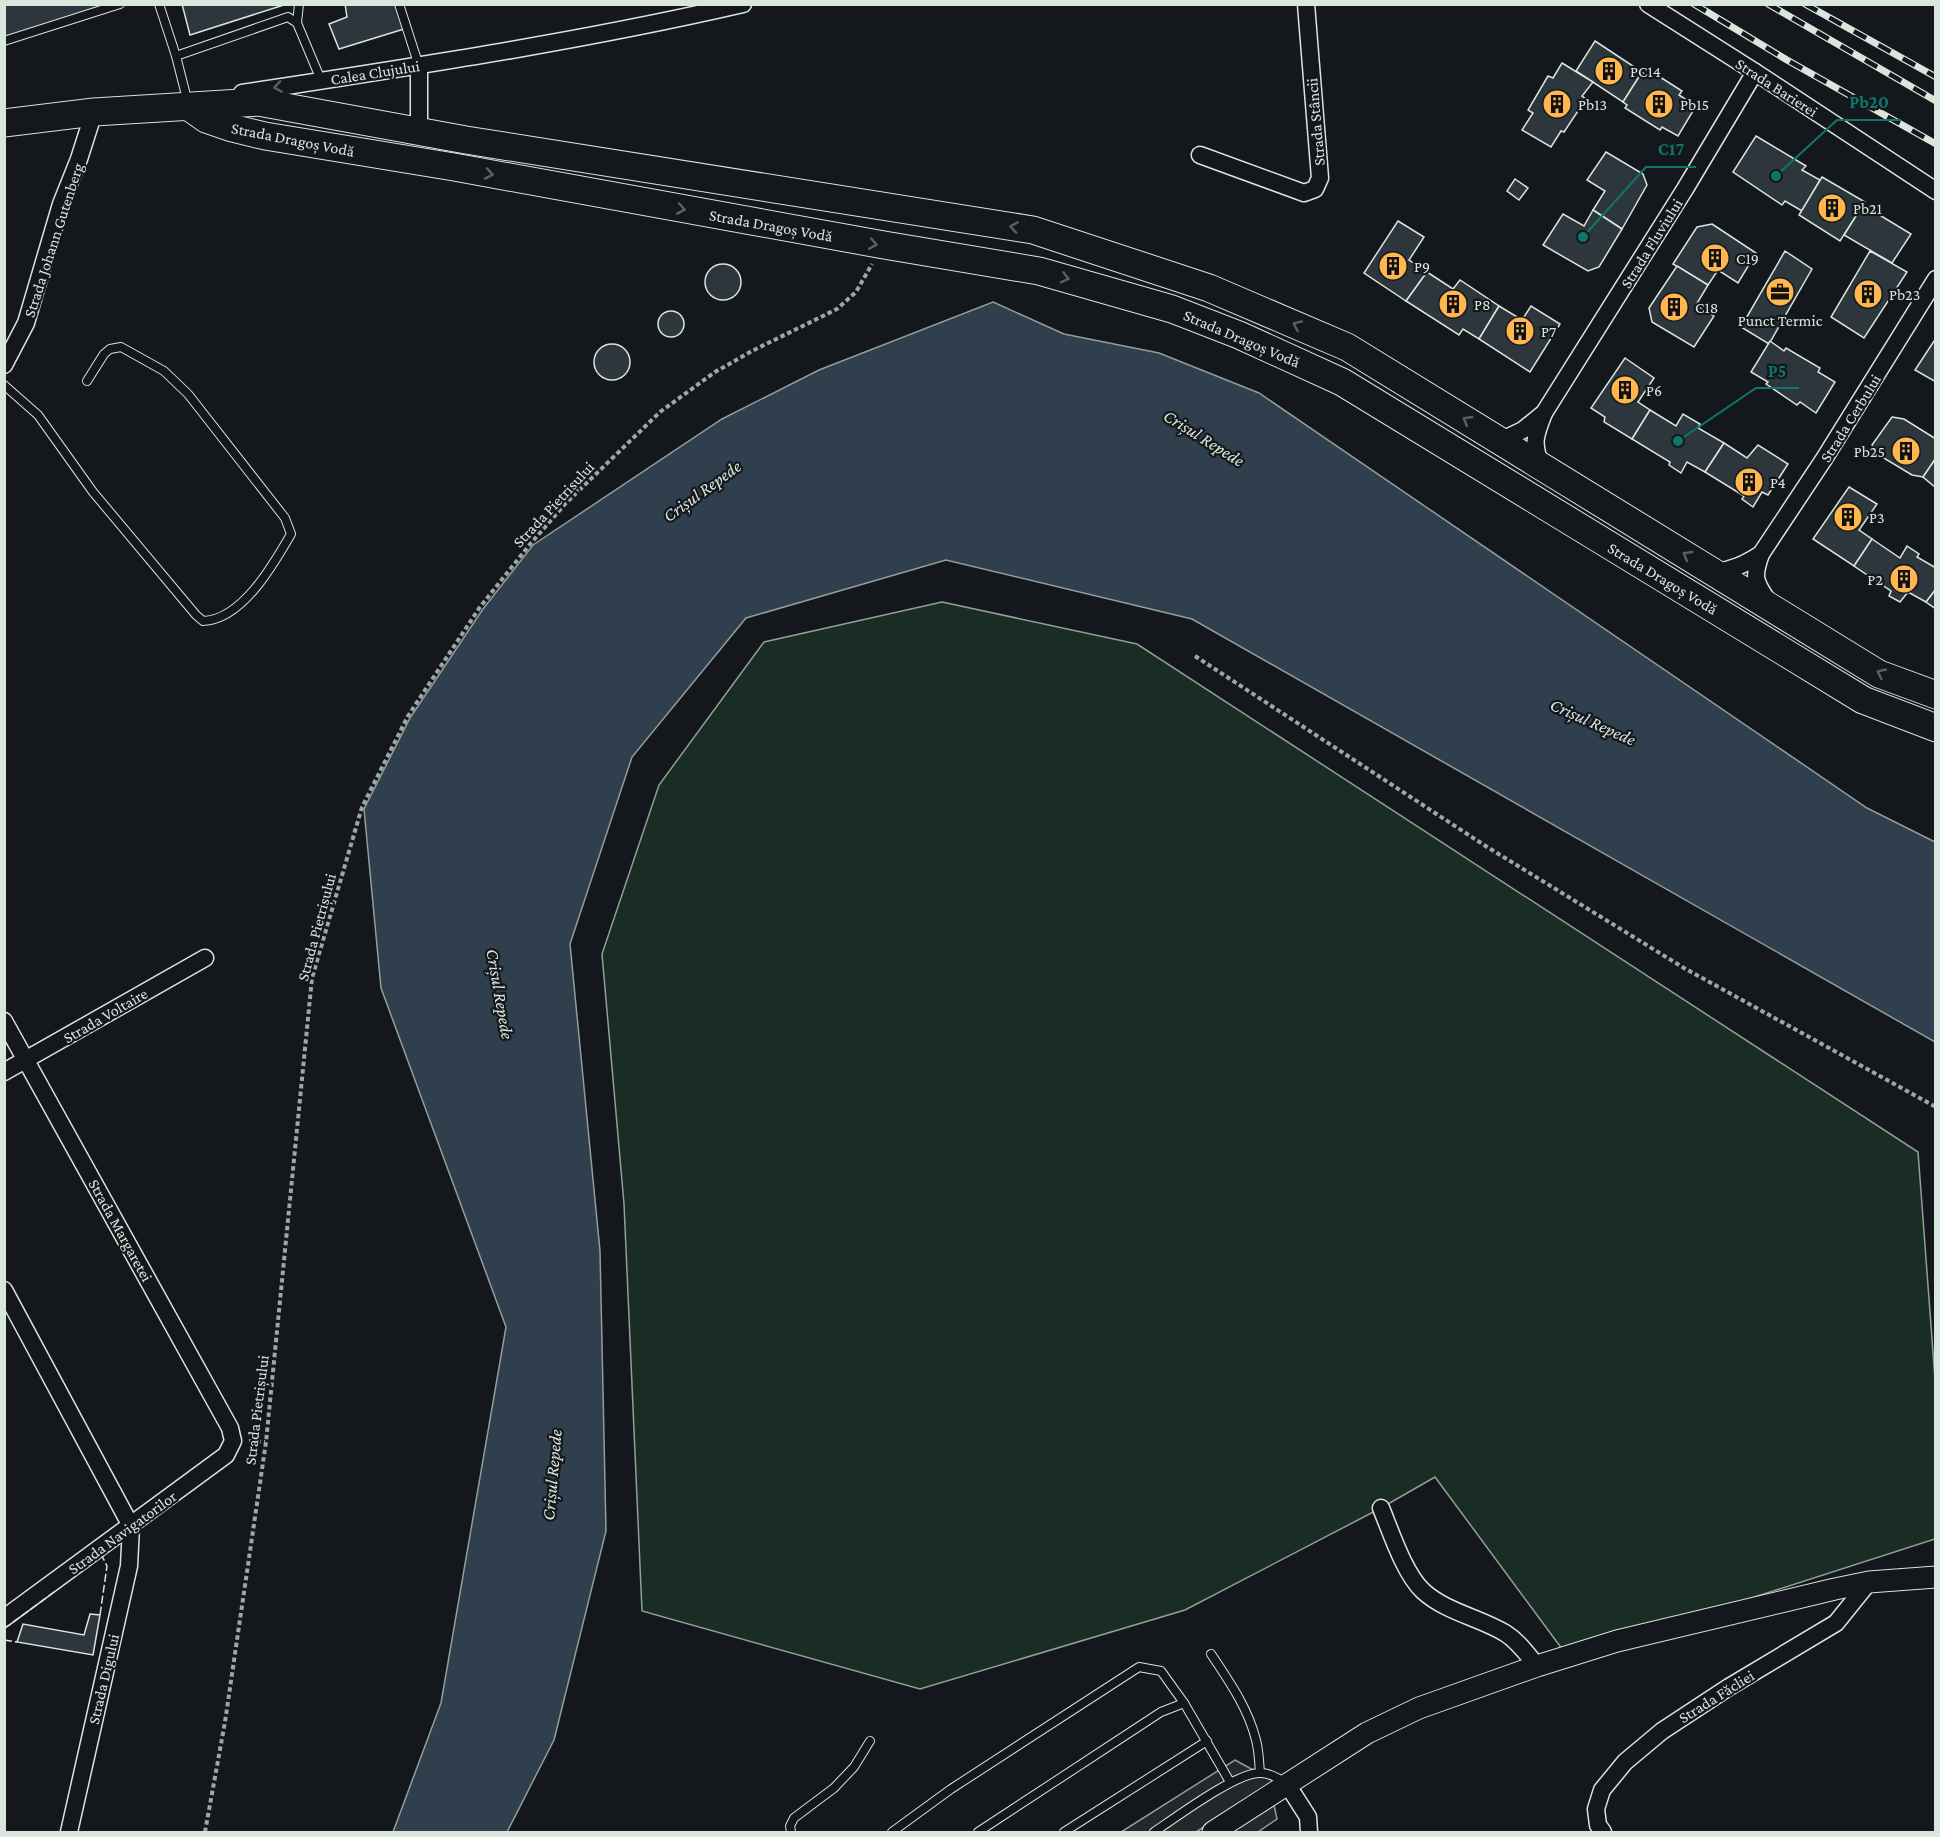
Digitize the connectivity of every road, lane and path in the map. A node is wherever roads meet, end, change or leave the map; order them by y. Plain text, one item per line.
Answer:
1 (120, 4) edge
2 (159, 4) edge
3 (299, 4) edge
4 (399, 4) edge
5 (743, 4) edge
6 (1306, 4) edge
7 (1648, 4) edge
8 (672, 12) edge
9 (297, 23) junction
10 (4, 41) edge
11 (176, 56) junction
12 (418, 66) junction
13 (1755, 72) junction
14 (321, 80) junction
15 (189, 107) junction
16 (94, 112) junction
17 (4, 123) edge
18 (419, 131) junction
19 (265, 136) junction
20 (466, 140) junction
21 (1200, 155) dead end
22 (454, 167) junction
23 (1935, 191) edge
24 (884, 245) junction
25 (1935, 279) edge
26 (4, 365) edge
27 (87, 381) dead end
28 (4, 385) edge
29 (1544, 413) junction
30 (1500, 441) junction
31 (1541, 466) junction
32 (1761, 554) junction
33 (1715, 572) junction
34 (1773, 608) junction
35 (1195, 656) dead end
36 (1935, 695) edge
37 (1935, 728) edge
38 (205, 958) dead end
39 (4, 1021) edge
40 (27, 1059) junction
41 (4, 1072) edge
42 (1935, 1107) edge
43 (4, 1290) edge
44 (233, 1441) joint
45 (1381, 1508) dead end
46 (131, 1526) junction
47 (1935, 1577) edge
48 (1869, 1582) junction
49 (4, 1618) edge
50 (1211, 1654) dead end
51 (1537, 1666) junction
52 (1185, 1703) junction
53 (870, 1741) dead end
54 (1207, 1741) junction
55 (1260, 1773) junction
56 (1230, 1782) junction
57 (1287, 1784) junction
58 (69, 1833) edge
59 (205, 1833) edge
60 (791, 1833) edge
61 (892, 1833) edge
62 (978, 1833) edge
63 (1064, 1833) edge
64 (1154, 1833) edge
65 (1213, 1833) edge
66 (1309, 1833) edge
67 (1603, 1833) edge

1 - 10 lane
2 - 11 lane
3 - 9 lane
4 - 12 lane
5 - 8 street, Calea Clujului
6 - 21 street, Strada Stâncii
7 - 13 street, Strada Barierei
8 - 12 street, Calea Clujului
9 - 11 lane
9 - 14 lane
11 - 15 lane
12 - 14 street, Calea Clujului
12 - 18 street
13 - 23 street, Strada Barierei
13 - 29 street, Strada Fluviului
14 -> 15 street, Calea Clujului
15 - 16 main road, Calea Clujului
15 - 18 main road, Strada Dragoș Vodă
15 - 19 main road, Strada Dragoș Vodă
16 - 17 main road, Calea Clujului
16 - 26 street, Strada Johann Gutenberg
18 - 19 main road
18 - 20 main road, Strada Dragoș Vodă
19 - 22 main road, Strada Dragoș Vodă
20 - 22 main road
30 -> 20 main road, Strada Dragoș Vodă
22 -> 24 main road, Strada Dragoș Vodă
24 -> 37 main road, Strada Dragoș Vodă
24 - 59 path, Strada Pietrișului
25 - 32 street, Strada Cerbului
27 - 28 lane
29 - 30 street
29 - 31 street
30 - 31 main road, Strada Dragoș Vodă
33 -> 31 main road, Strada Dragoș Vodă
32 - 33 street
32 - 34 street
33 - 34 main road, Strada Dragoș Vodă
36 -> 34 main road, Strada Dragoș Vodă
35 - 42 path
38 - 40 street, Strada Voltaire
39 - 40 street, Strada Margaretei
40 - 41 street, Strada Voltaire
40 - 44 street, Strada Margaretei
43 - 46 street
44 - 46 street, Strada Navigatorilor
45 - 51 street
46 - 49 street, Strada Navigatorilor
46 - 58 street, Strada Digului
47 - 48 street
48 - 51 street
48 - 67 street, Strada Făcliei
50 - 55 lane
51 - 57 street
52 - 54 lane
52 - 61 lane
52 - 62 lane
53 - 60 lane
54 - 56 lane
54 - 63 lane
55 - 56 lane
55 - 57 lane
56 - 64 lane
57 - 65 street
57 - 66 street

